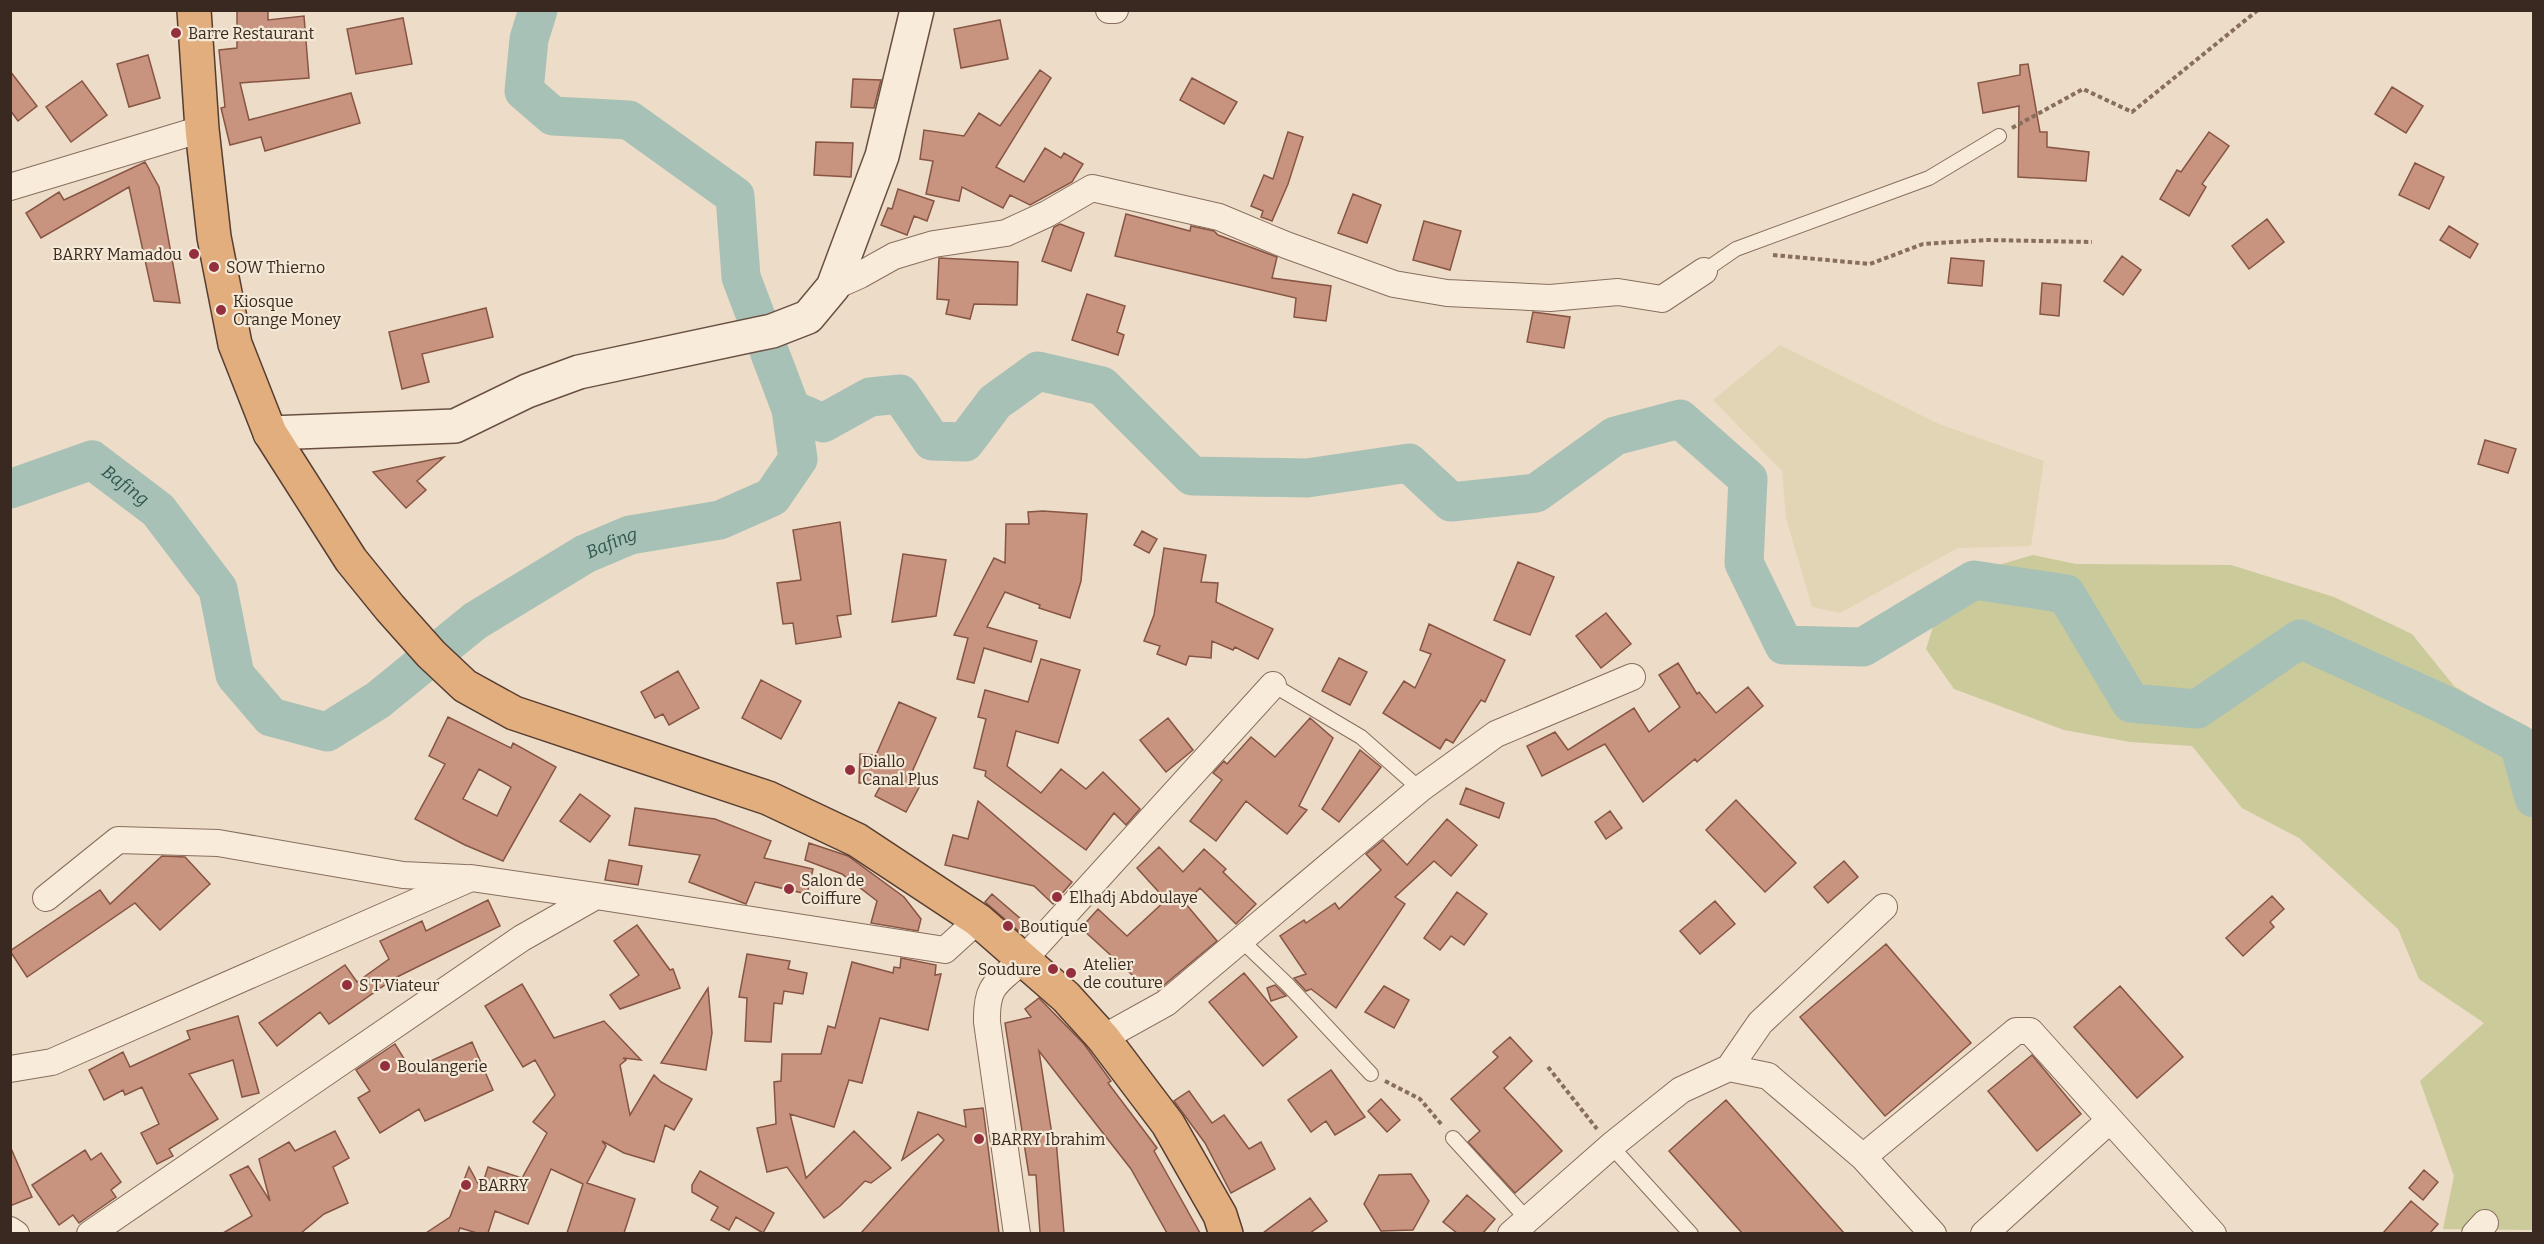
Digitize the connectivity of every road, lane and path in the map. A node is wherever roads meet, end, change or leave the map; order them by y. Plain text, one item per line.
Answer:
1 (194, 10) edge
2 (917, 10) edge
3 (1109, 10) edge
4 (1115, 10) edge
5 (2258, 10) edge
6 (202, 129) junction
7 (1999, 136) joint
8 (10, 188) edge
9 (2092, 242) dead end
10 (1736, 249) junction
11 (1704, 272) joint
12 (832, 286) junction
13 (270, 433) junction
14 (1632, 677) dead end
15 (1273, 685) joint
16 (1419, 789) junction
17 (471, 878) junction
18 (596, 896) junction
19 (46, 898) dead end
20 (1884, 907) dead end
21 (978, 920) junction
22 (1242, 941) junction
23 (1024, 959) junction
24 (1102, 1038) junction
25 (1548, 1067) dead end
26 (1729, 1068) junction
27 (10, 1069) edge
28 (1371, 1074) joint
29 (2110, 1120) junction
30 (1453, 1138) joint
31 (1611, 1146) junction
32 (1863, 1157) junction
33 (1519, 1226) edge
34 (10, 1230) edge
35 (16, 1233) edge
36 (90, 1233) edge
37 (1017, 1233) edge
38 (1226, 1233) edge
39 (1691, 1233) edge
40 (1933, 1233) edge
41 (1984, 1233) edge
42 (2213, 1233) edge

1 - 6 highway
2 - 12 main road
3 - 4 street
5 - 7 path
6 - 8 street
6 - 13 highway
7 - 10 lane
9 - 10 path
10 - 11 lane
11 - 12 street
12 - 13 main road
13 - 21 highway
14 - 16 street
15 - 16 lane
15 - 23 street
16 - 22 street
17 - 18 street
17 - 19 street
17 - 27 street
18 - 21 street
18 - 36 street
20 - 26 street
21 - 23 highway
22 - 24 street
22 - 28 lane
23 - 24 highway
23 - 37 street
24 - 38 highway
25 - 31 path
26 - 31 street
26 - 32 street
28 - 30 path
29 - 32 street
29 - 41 street
29 - 42 street
30 - 33 lane
31 - 33 street
31 - 39 lane
32 - 40 street
34 - 35 street

